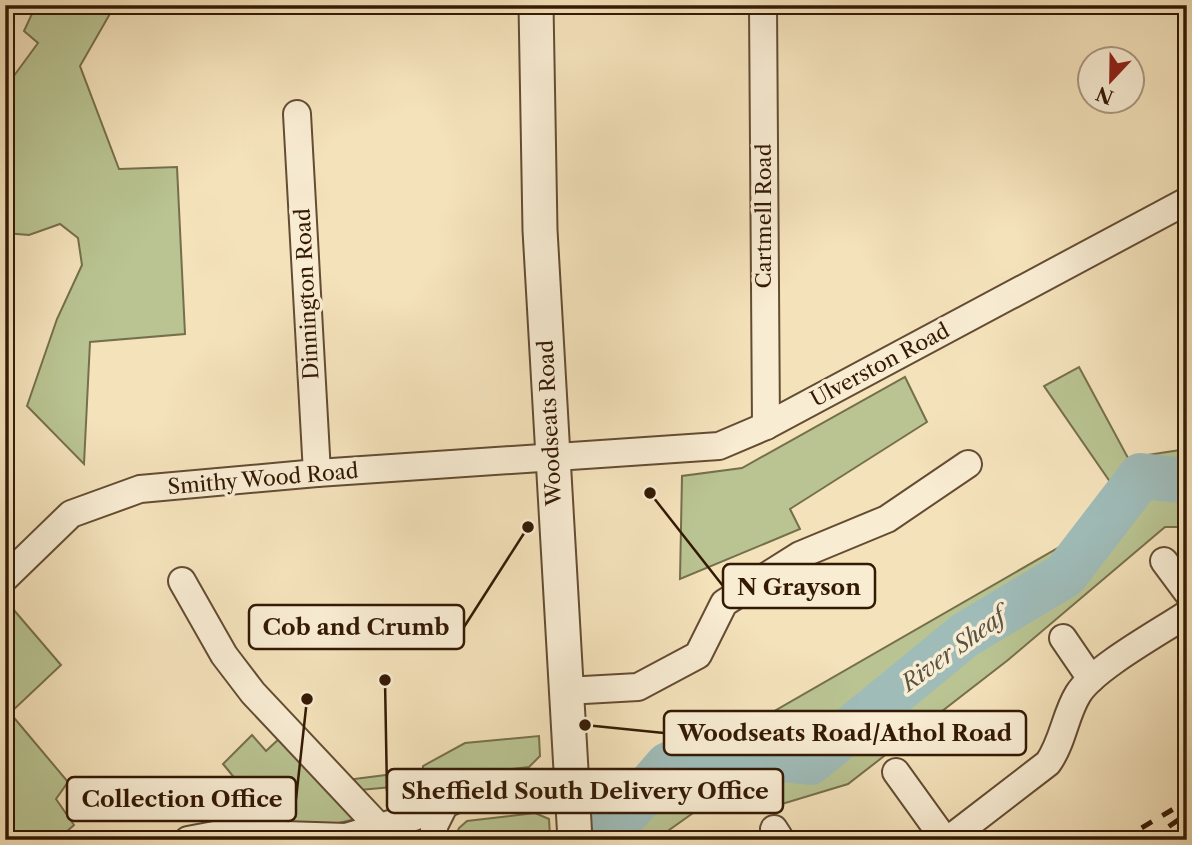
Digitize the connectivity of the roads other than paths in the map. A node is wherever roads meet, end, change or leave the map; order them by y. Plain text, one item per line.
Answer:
1 (536, 5) edge
2 (763, 5) edge
3 (297, 114) dead end
4 (1187, 201) edge
5 (766, 426) junction
6 (551, 456) junction
7 (966, 463) dead end
8 (317, 473) junction
9 (1164, 561) dead end
10 (5, 578) edge
11 (182, 581) dead end
12 (1187, 592) edge
13 (1187, 614) edge
14 (1063, 638) dead end
15 (1091, 679) junction
16 (566, 691) junction
17 (896, 772) dead end
18 (572, 791) junction
19 (444, 806) junction
20 (380, 828) junction
21 (188, 840) edge
22 (434, 840) edge
23 (575, 840) edge
24 (947, 840) edge

1 - 6 street, Woodseats Road
2 - 5 street, Cartmell Road
3 - 8 street, Dinnington Road
4 - 5 street, Ulverston Road
5 - 6 street, Ulverston Road
6 - 8 street, Smithy Wood Road
6 - 16 street, Woodseats Road
7 - 16 street
8 - 10 street, Smithy Wood Road
9 - 12 street
11 - 20 street
13 - 15 street
14 - 15 street
15 - 24 street
16 - 18 street, Woodseats Road
17 - 24 street
18 - 19 street
18 - 23 street, Woodseats Road
19 - 20 street
19 - 22 street
20 - 21 street

